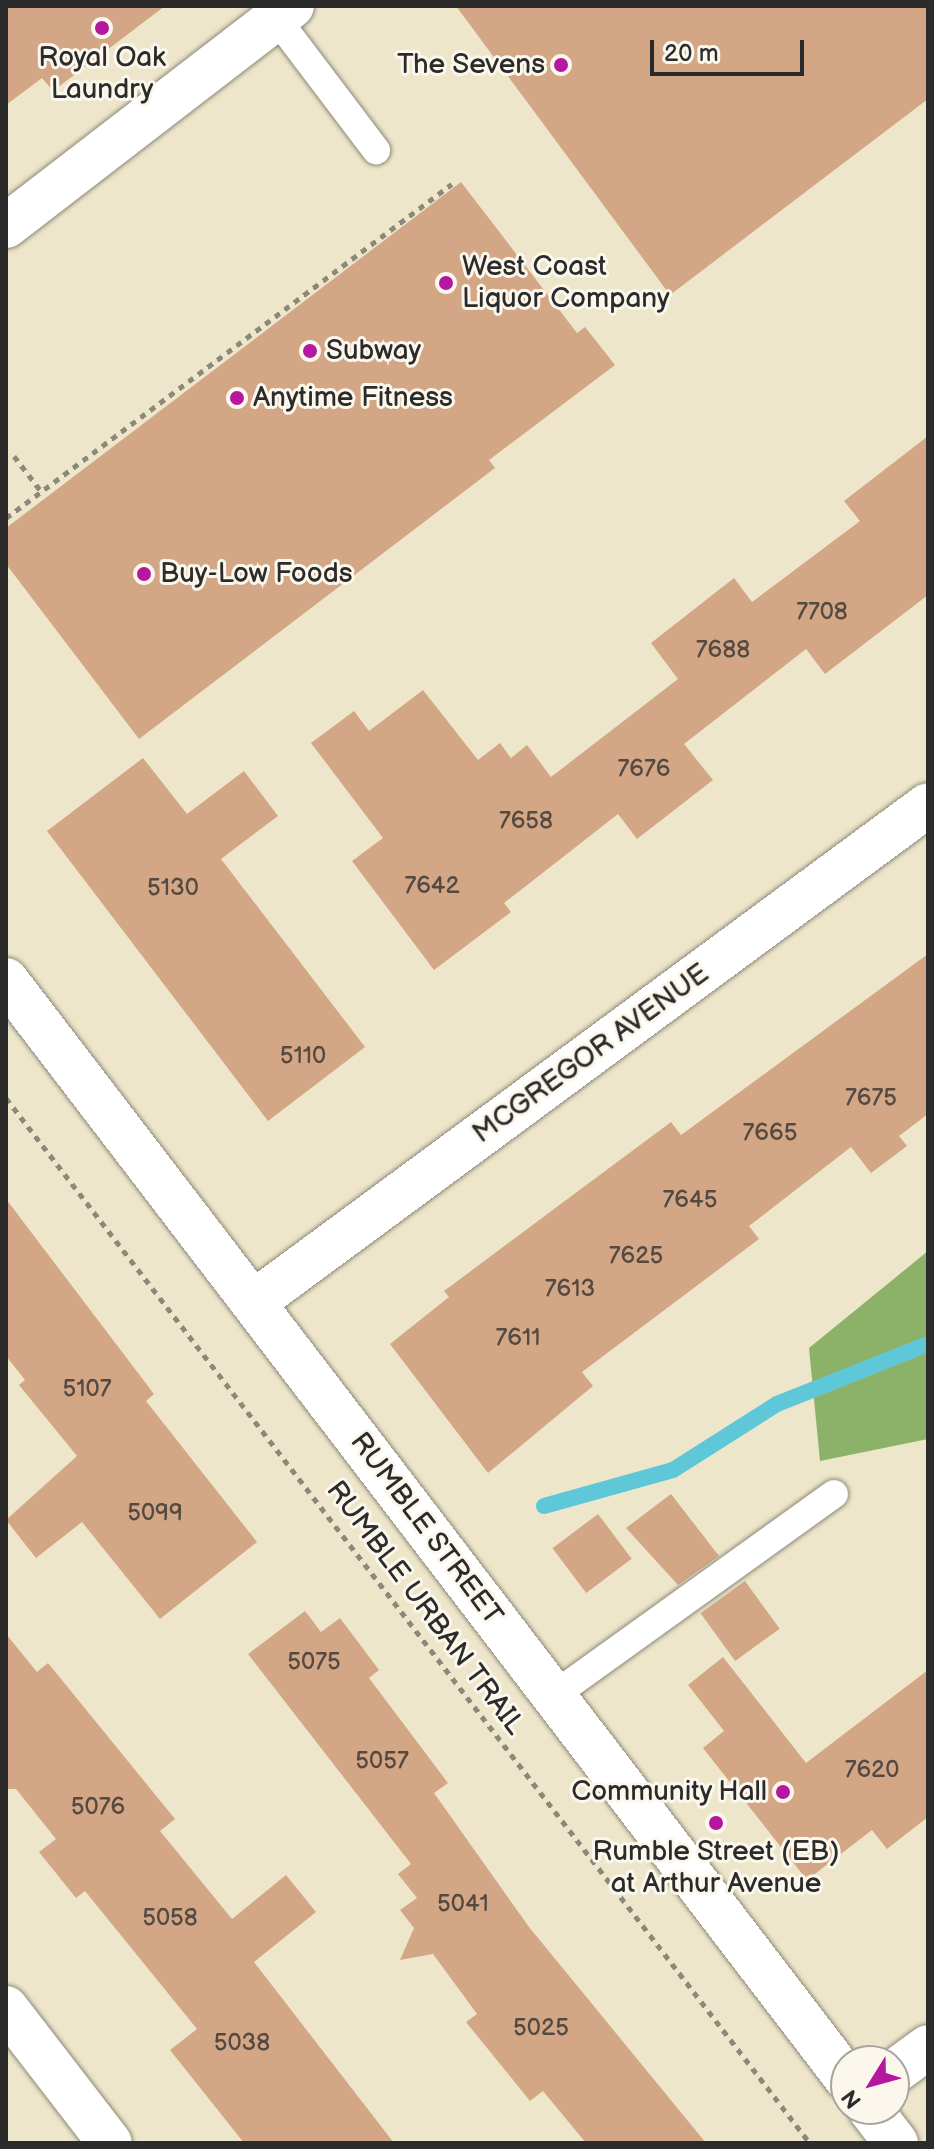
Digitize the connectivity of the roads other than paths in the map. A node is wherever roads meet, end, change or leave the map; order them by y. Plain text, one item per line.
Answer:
1 (278, 10) edge
2 (376, 150) dead end
3 (6, 226) edge
4 (928, 805) edge
5 (6, 980) edge
6 (254, 1302) junction
7 (834, 1494) dead end
8 (553, 1696) junction
9 (6, 2008) edge
10 (928, 2047) edge
11 (830, 2057) edge
12 (910, 2060) edge
13 (882, 2125) edge
14 (110, 2143) edge
15 (896, 2143) edge

1 - 2 lane
1 - 3 street
4 - 6 street, MCGREGOR AVENUE
5 - 6 street, RUMBLE STREET
6 - 8 street, RUMBLE STREET
7 - 8 lane
8 - 11 street, RUMBLE STREET
9 - 14 street
10 - 12 street
13 - 15 street

